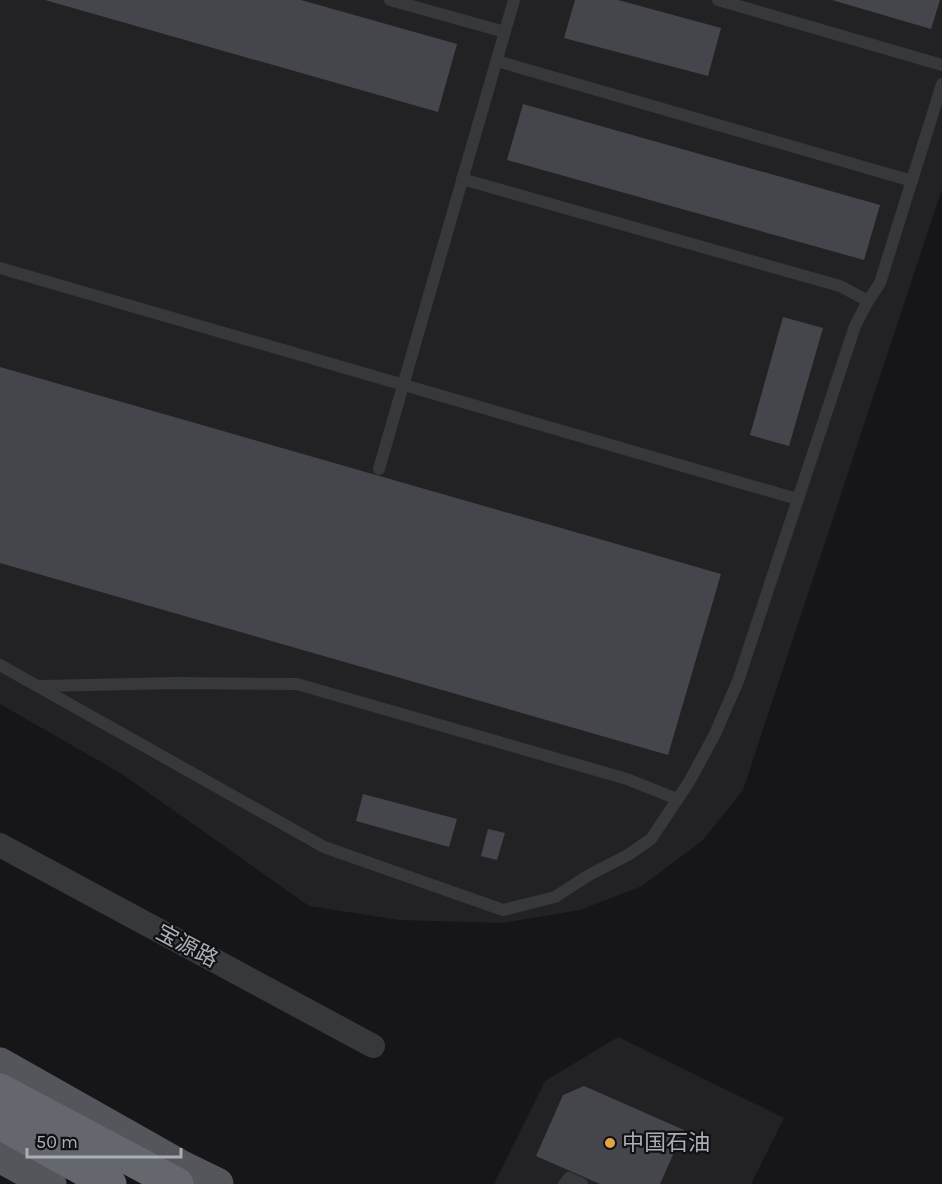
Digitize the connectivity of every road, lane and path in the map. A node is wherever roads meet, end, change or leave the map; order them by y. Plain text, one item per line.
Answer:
1 (390, 0) edge
2 (514, 0) edge
3 (718, 0) edge
4 (505, 32) junction
5 (497, 61) junction
6 (942, 65) edge
7 (942, 84) edge
8 (462, 179) junction
9 (912, 181) junction
10 (0, 268) edge
11 (868, 301) junction
12 (403, 385) junction
13 (379, 469) dead end
14 (797, 499) junction
15 (0, 665) edge
16 (39, 686) junction
17 (677, 799) junction
18 (0, 845) edge
19 (373, 1046) dead end
20 (0, 1064) edge
21 (0, 1090) edge
22 (0, 1123) edge
23 (0, 1156) edge
24 (50, 1184) edge
25 (110, 1184) edge
26 (177, 1184) edge
27 (217, 1184) edge
28 (564, 1184) edge
29 (582, 1184) edge

1 - 4 lane
2 - 4 lane
3 - 6 lane
4 - 5 lane
5 - 8 lane
5 - 9 lane
7 - 9 lane
8 - 11 lane
8 - 12 lane
9 - 11 lane
10 - 12 lane
11 - 14 lane
12 - 13 lane
12 - 14 lane
14 - 17 lane
15 - 16 lane
16 - 17 lane
16 - 17 lane
18 - 19 street, 宝源路
20 - 27 main road
21 - 26 highway
22 - 25 highway
23 - 24 main road
28 - 29 lane

